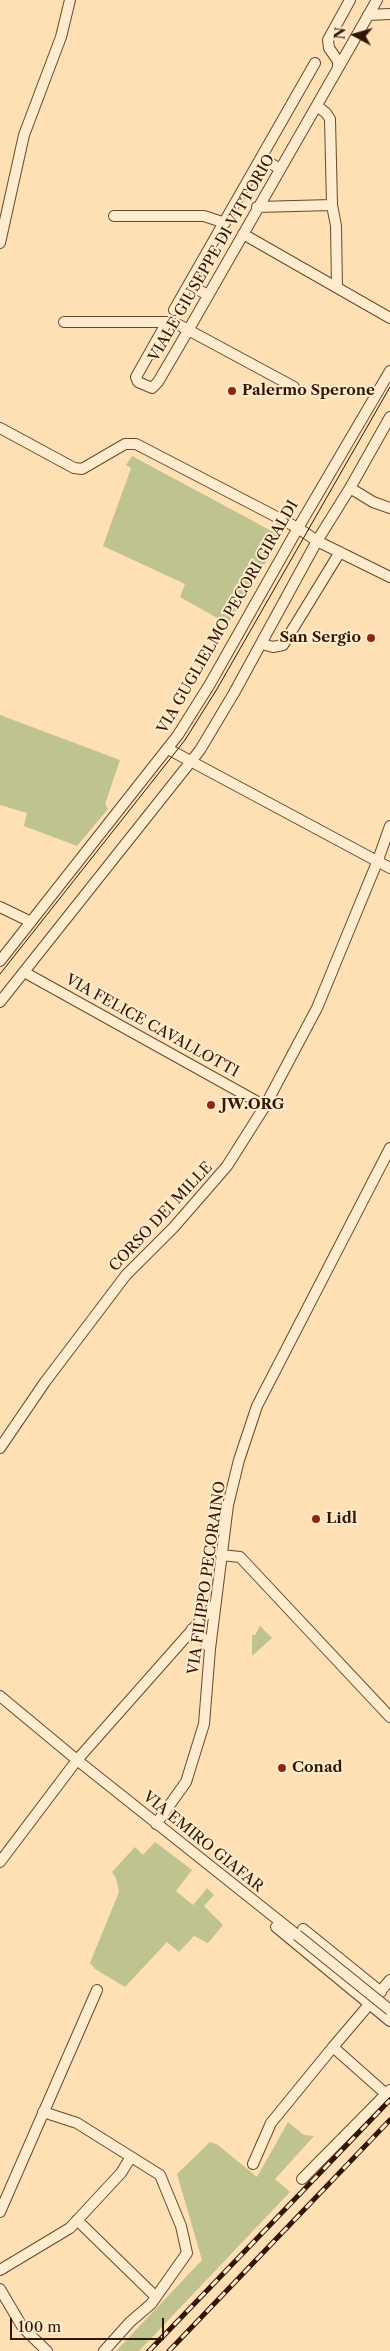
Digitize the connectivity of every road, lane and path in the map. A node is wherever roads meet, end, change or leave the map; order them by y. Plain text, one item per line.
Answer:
1 (70, 0) edge
2 (350, 0) edge
3 (376, 0) edge
4 (390, 14) edge
5 (368, 15) junction
6 (315, 63) dead end
7 (338, 68) junction
8 (317, 106) junction
9 (262, 158) junction
10 (280, 169) junction
11 (332, 205) junction
12 (257, 208) junction
13 (114, 216) dead end
14 (225, 223) junction
15 (243, 234) junction
16 (0, 243) edge
17 (189, 284) junction
18 (337, 287) junction
19 (208, 295) junction
20 (174, 310) dead end
21 (390, 318) edge
22 (64, 322) dead end
23 (167, 322) junction
24 (189, 329) junction
25 (390, 371) edge
26 (294, 387) dead end
27 (390, 417) edge
28 (0, 428) edge
29 (350, 488) junction
30 (390, 508) edge
31 (298, 528) junction
32 (317, 541) junction
33 (340, 552) junction
34 (390, 577) edge
35 (262, 644) junction
36 (168, 749) junction
37 (190, 762) junction
38 (390, 826) edge
39 (378, 860) junction
40 (390, 868) edge
41 (0, 907) edge
42 (31, 922) junction
43 (0, 961) edge
44 (24, 972) junction
45 (0, 1002) edge
46 (265, 1106) junction
47 (390, 1148) edge
48 (0, 1448) edge
49 (222, 1555) junction
50 (215, 1604) junction
51 (192, 1629) junction
52 (210, 1649) junction
53 (0, 1696) edge
54 (390, 1717) edge
55 (77, 1760) junction
56 (156, 1824) junction
57 (0, 1862) edge
58 (230, 1883) junction
59 (300, 1932) junction
60 (390, 1980) edge
61 (97, 1990) dead end
62 (381, 1992) junction
63 (370, 2006) junction
64 (390, 2010) edge
65 (390, 2021) edge
66 (333, 2047) junction
67 (388, 2092) edge
68 (43, 2112) junction
69 (131, 2157) junction
70 (253, 2164) dead end
71 (302, 2179) dead end
72 (0, 2212) edge
73 (77, 2220) junction
74 (0, 2270) edge
75 (0, 2289) edge
76 (156, 2297) junction
77 (47, 2351) edge
78 (104, 2351) edge

1 - 16 street
2 - 7 street
3 - 5 street, VIALE GIUSEPPE DI VITTORIO
4 - 5 street
5 - 7 street, VIALE GIUSEPPE DI VITTORIO
6 - 9 street, VIALE GIUSEPPE DI VITTORIO
7 - 8 street, VIALE GIUSEPPE DI VITTORIO
8 - 10 street, VIALE GIUSEPPE DI VITTORIO
8 - 11 street
9 - 10 street
9 - 14 street, VIALE GIUSEPPE DI VITTORIO
10 - 12 street, VIALE GIUSEPPE DI VITTORIO
11 - 12 street
11 - 18 street
12 - 15 street, VIALE GIUSEPPE DI VITTORIO
13 - 14 street
14 - 17 street, VIALE GIUSEPPE DI VITTORIO
15 - 18 street
15 - 19 street, VIALE GIUSEPPE DI VITTORIO
17 - 19 street
17 - 20 street, VIALE GIUSEPPE DI VITTORIO
18 - 21 street
19 - 24 street, VIALE GIUSEPPE DI VITTORIO
22 - 23 street
23 - 24 street
23 - 24 street, VIALE GIUSEPPE DI VITTORIO
24 - 26 street
25 - 31 street, VIA GUGLIELMO PECORI GIRALDI
27 - 29 street
28 - 31 street
29 - 30 street
29 - 32 street
31 - 32 street
31 - 36 street, VIA GUGLIELMO PECORI GIRALDI
32 - 33 street
32 - 35 street
33 - 34 street
33 - 35 street
35 - 37 street
36 - 37 street
36 - 42 street, VIA GUGLIELMO PECORI GIRALDI
37 - 39 street
37 - 44 street
38 - 39 street, CORSO DEI MILLE
39 - 40 street
39 - 46 street, CORSO DEI MILLE
41 - 42 street
42 - 43 street, VIA GUGLIELMO PECORI GIRALDI
44 - 45 street
44 - 46 street, VIA FELICE CAVALLOTTI
46 - 48 street, CORSO DEI MILLE
47 - 49 street, VIA FILIPPO PECORAINO
49 - 50 street, VIA FILIPPO PECORAINO
49 - 54 street
50 - 51 street
50 - 52 street, VIA FILIPPO PECORAINO
51 - 52 street
51 - 55 street
52 - 56 street, VIA FILIPPO PECORAINO
53 - 55 street, VIA EMIRO GIAFAR
55 - 56 street, VIA EMIRO GIAFAR
55 - 57 street
56 - 58 street, VIA EMIRO GIAFAR
58 - 59 street, VIA EMIRO GIAFAR
58 - 63 street
59 - 62 street
59 - 64 street, VIA EMIRO GIAFAR, bridge
60 - 62 street
61 - 68 street
62 - 63 street
63 - 65 street
63 - 66 street
66 - 67 street
66 - 70 street
67 - 71 street
68 - 69 street
68 - 72 street
69 - 73 street
69 - 76 street
73 - 74 street
73 - 76 street
75 - 77 street
76 - 78 street

